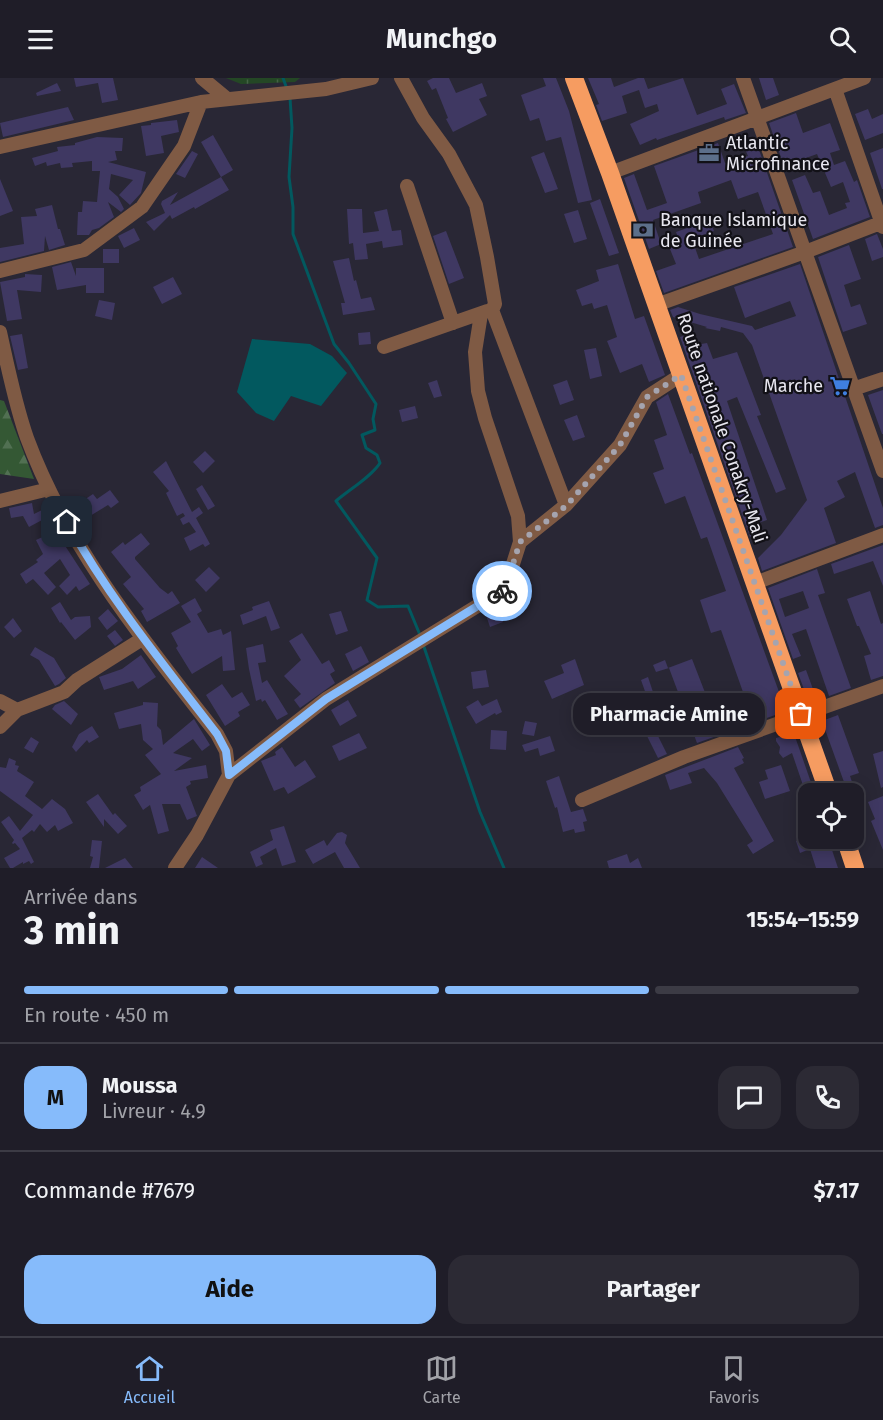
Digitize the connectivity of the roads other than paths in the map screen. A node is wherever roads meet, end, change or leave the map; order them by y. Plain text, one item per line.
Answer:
1 (202, 78) edge
2 (372, 78) edge
3 (401, 78) edge
4 (574, 78) edge
5 (743, 78) edge
6 (864, 78) edge
7 (835, 89) junction
8 (226, 98) junction
9 (201, 102) junction
10 (757, 118) junction
11 (0, 147) edge
12 (610, 173) junction
13 (407, 186) dead end
14 (882, 224) edge
15 (805, 252) junction
16 (0, 271) edge
17 (656, 305) junction
18 (486, 312) junction
19 (453, 324) junction
20 (0, 332) edge
21 (384, 347) dead end
22 (681, 375) junction
23 (883, 379) edge
24 (853, 389) junction
25 (883, 471) edge
26 (49, 489) junction
27 (0, 501) edge
28 (566, 506) junction
29 (883, 535) edge
30 (520, 542) junction
31 (755, 583) junction
32 (142, 639) junction
33 (883, 686) edge
34 (0, 701) edge
35 (17, 710) junction
36 (801, 714) junction
37 (0, 727) edge
38 (229, 775) junction
39 (825, 783) edge
40 (582, 800) dead end
41 (849, 849) edge
42 (175, 868) edge
43 (855, 868) edge

1 - 8 street
2 - 8 street
3 - 18 street
4 - 12 highway, Route nationale Conakry-Mali
5 - 10 street
6 - 7 street
7 - 10 street
7 - 14 street
8 - 9 street
9 - 11 street
9 - 16 street
10 - 12 street
10 - 15 street
12 - 17 highway, Route nationale Conakry-Mali
13 - 19 street
14 - 15 street
15 - 17 street
15 - 24 street
17 - 22 highway, Route nationale Conakry-Mali
18 - 19 street
18 - 28 street
18 - 30 street
19 - 21 street
20 - 26 street
22 - 28 street
22 - 31 highway, Route nationale Conakry-Mali
23 - 24 street
24 - 25 street
26 - 27 street
26 - 32 street
28 - 30 street
29 - 31 street
30 - 38 street
31 - 36 highway, Route nationale Conakry-Mali
32 - 35 street
32 - 38 street
33 - 36 street
34 - 35 street
35 - 37 street
36 - 39 highway, Route nationale Conakry-Mali
36 - 40 street
38 - 42 street
41 - 43 highway

